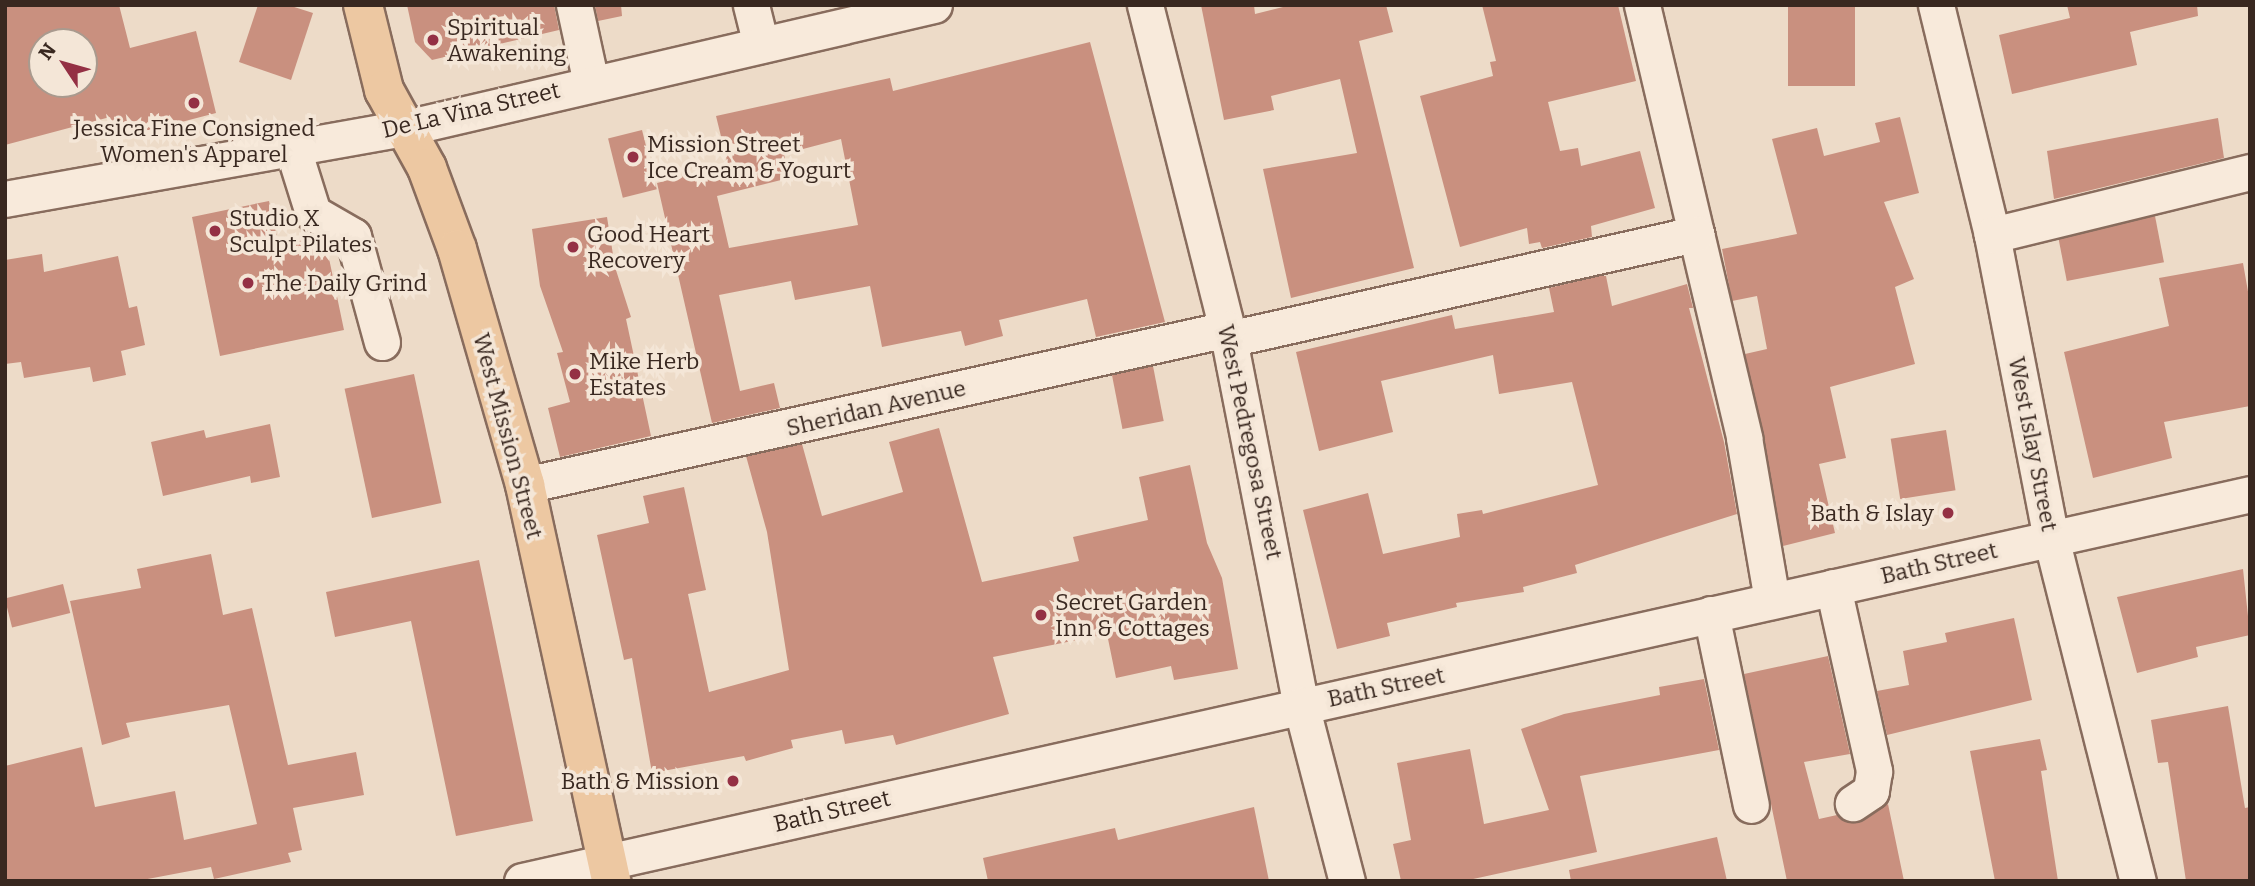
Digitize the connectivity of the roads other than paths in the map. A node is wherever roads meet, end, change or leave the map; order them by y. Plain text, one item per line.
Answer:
1 (363, 5) edge
2 (574, 5) edge
3 (751, 5) edge
4 (934, 5) edge
5 (1145, 5) edge
6 (1642, 5) edge
7 (1936, 5) edge
8 (761, 45) junction
9 (591, 83) junction
10 (405, 128) junction
11 (292, 146) junction
12 (2250, 172) edge
13 (5, 199) edge
14 (1696, 234) junction
15 (1992, 235) junction
16 (1228, 334) junction
17 (382, 342) dead end
18 (525, 485) junction
19 (2250, 494) edge
20 (2050, 538) junction
21 (1833, 587) junction
22 (1772, 600) junction
23 (1710, 614) junction
24 (1301, 705) junction
25 (1853, 803) dead end
26 (1751, 804) dead end
27 (609, 870) edge
28 (522, 881) edge
29 (1347, 881) edge
30 (2138, 881) edge

1 - 10 main road, West Mission Street
2 - 9 street
3 - 8 street
4 - 8 street, De La Vina Street
5 - 16 street, West Pedregosa Street
6 - 14 street
7 - 15 street, West Islay Street
8 - 9 street, De La Vina Street
9 - 10 street, De La Vina Street
10 - 11 street, De La Vina Street
10 - 18 main road, West Mission Street
11 - 13 street, De La Vina Street
11 - 17 street
12 - 15 street
14 - 16 street, Sheridan Avenue
14 - 22 street
15 - 20 street, West Islay Street
16 - 18 street, Sheridan Avenue
16 - 24 street, West Pedregosa Street
18 - 27 main road, West Mission Street
19 - 20 street, Bath Street
20 - 21 street, Bath Street
20 - 30 street, West Islay Street
21 - 22 street, Bath Street
21 - 25 street
22 - 23 street, Bath Street
23 - 24 street, Bath Street
23 - 26 street
24 - 27 street, Bath Street
24 - 29 street, West Pedregosa Street
27 - 28 street, Bath Street

